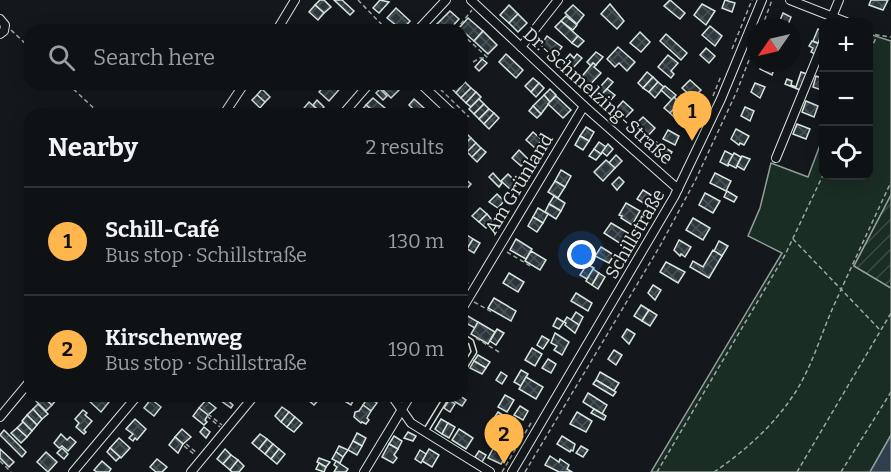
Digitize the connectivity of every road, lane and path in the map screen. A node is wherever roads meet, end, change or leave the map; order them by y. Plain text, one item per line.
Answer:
1 (295, 0) edge
2 (358, 0) edge
3 (446, 0) edge
4 (558, 0) edge
5 (752, 0) edge
6 (762, 0) edge
7 (772, 0) edge
8 (790, 0) edge
9 (839, 0) edge
10 (474, 2) edge
11 (765, 18) edge
12 (832, 18) edge
13 (834, 18) edge
14 (2, 21) edge
15 (281, 24) edge
16 (381, 24) edge
17 (424, 24) edge
18 (461, 24) edge
19 (0, 34) edge
20 (873, 34) edge
21 (877, 35) junction
22 (891, 37) edge
23 (468, 39) edge
24 (24, 42) edge
25 (873, 45) edge
26 (521, 47) junction
27 (819, 53) edge
28 (729, 58) dead end
29 (473, 62) dead end
30 (747, 66) edge
31 (723, 72) dead end
32 (74, 90) edge
33 (240, 90) edge
34 (364, 90) edge
35 (427, 90) edge
36 (441, 90) edge
37 (711, 102) dead end
38 (584, 106) junction
39 (94, 108) edge
40 (228, 108) edge
41 (348, 108) edge
42 (447, 108) edge
43 (460, 108) edge
44 (776, 158) dead end
45 (821, 180) edge
46 (891, 182) edge
47 (678, 189) junction
48 (793, 238) junction
49 (498, 246) junction
50 (532, 267) dead end
51 (841, 288) junction
52 (468, 298) joint
53 (492, 312) dead end
54 (891, 313) edge
55 (881, 331) junction
56 (471, 335) dead end
57 (468, 340) edge
58 (499, 352) dead end
59 (468, 362) edge
60 (24, 388) edge
61 (891, 392) edge
62 (132, 402) edge
63 (249, 402) edge
64 (397, 402) edge
65 (406, 402) edge
66 (443, 402) edge
67 (402, 409) junction
68 (207, 415) dead end
69 (0, 417) edge
70 (533, 419) dead end
71 (226, 430) junction
72 (425, 433) junction
73 (185, 445) dead end
74 (202, 460) junction
75 (0, 461) edge
76 (11, 472) edge
77 (73, 472) edge
78 (191, 472) edge
79 (364, 472) edge
80 (490, 472) edge
81 (502, 472) edge
82 (512, 472) edge
83 (525, 472) edge
84 (657, 472) edge
85 (714, 472) edge
86 (797, 472) edge
87 (841, 472) edge

1 - 15 street
2 - 16 path
3 - 17 street
4 - 26 street
5 - 28 path
6 - 47 street, Schillstraße
7 - 11 path
8 - 12 street
9 - 13 street
10 - 18 path
10 - 26 street, Dr.-Schmelzing-Straße
14 - 19 street
14 - 24 path
20 - 21 path
21 - 22 path
21 - 25 path
23 - 29 path
26 - 38 street, Dr.-Schmelzing-Straße
27 - 44 street
30 - 83 path
31 - 37 path
32 - 39 path
33 - 40 street
34 - 41 street
35 - 42 street
36 - 43 path
38 - 47 street, Dr.-Schmelzing-Straße
38 - 49 street, Am Grünland
45 - 48 path
46 - 51 path
47 - 82 street, Schillstraße
48 - 51 path
48 - 84 path
49 - 50 path
49 - 52 street, Am Grünland
51 - 55 path
51 - 85 path
52 - 53 path
54 - 55 path
55 - 86 path
56 - 58 path
57 - 59 lane
60 - 69 street
61 - 87 path
62 - 77 street
63 - 71 street
64 - 67 street
65 - 67 street
66 - 72 lane
67 - 72 street
67 - 79 street
68 - 71 path
70 - 81 path
71 - 74 street
72 - 80 street
73 - 74 path
74 - 78 street
75 - 76 path

